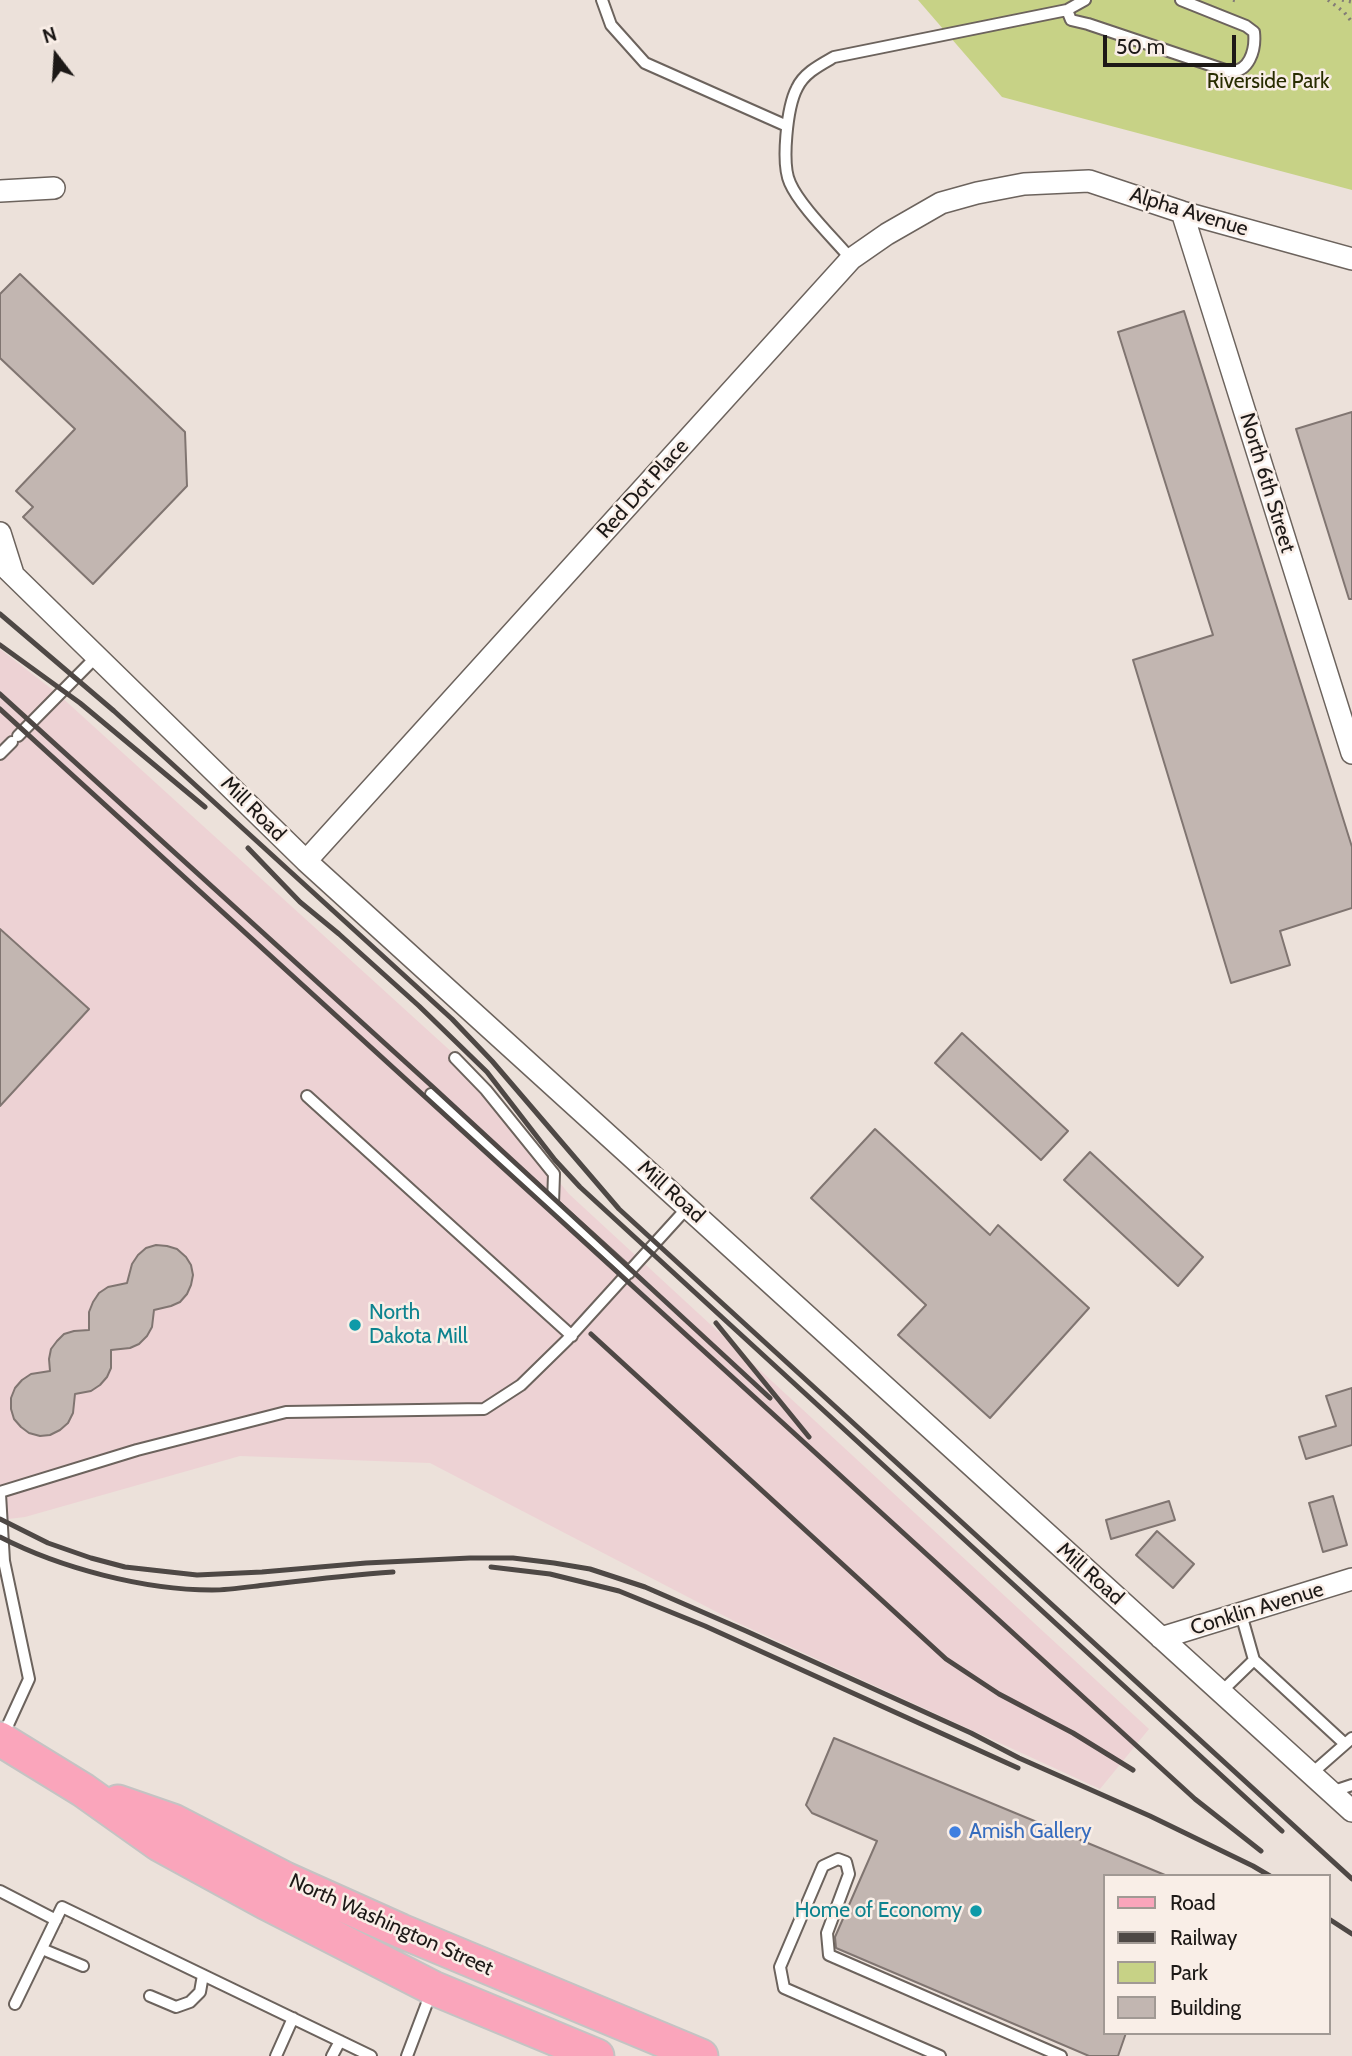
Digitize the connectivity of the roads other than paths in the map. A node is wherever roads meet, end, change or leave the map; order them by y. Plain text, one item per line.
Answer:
1 (602, 0) edge
2 (1085, 0) edge
3 (1181, 0) edge
4 (1067, 10) junction
5 (787, 126) junction
6 (1024, 184) joint
7 (54, 187) dead end
8 (0, 191) edge
9 (1182, 212) junction
10 (851, 259) junction
11 (1352, 259) edge
12 (0, 533) edge
13 (6, 568) edge
14 (97, 656) junction
15 (1352, 753) edge
16 (0, 754) edge
17 (306, 860) junction
18 (455, 1058) dead end
19 (431, 1094) dead end
20 (307, 1096) dead end
21 (553, 1204) junction
22 (687, 1208) junction
23 (629, 1273) junction
24 (572, 1336) junction
25 (0, 1493) edge
26 (1352, 1579) edge
27 (1241, 1614) junction
28 (1161, 1638) junction
29 (1254, 1660) junction
30 (1221, 1692) junction
31 (0, 1739) edge
32 (1349, 1741) edge
33 (1311, 1774) junction
34 (1352, 1785) edge
35 (83, 1790) junction
36 (1331, 1792) junction
37 (1352, 1811) edge
38 (0, 1891) edge
39 (56, 1920) junction
40 (42, 1949) junction
41 (83, 1966) dead end
42 (204, 1975) junction
43 (433, 1988) junction
44 (150, 1996) dead end
45 (15, 2004) dead end
46 (293, 2018) junction
47 (618, 2021) junction
48 (340, 2041) junction
49 (276, 2056) edge
50 (332, 2056) edge
51 (371, 2056) edge
52 (407, 2056) edge
53 (597, 2056) edge
54 (604, 2056) edge
55 (701, 2056) edge
56 (940, 2056) edge
57 (1061, 2056) edge

1 - 5 lane
2 - 4 lane
3 - 4 lane
4 - 5 lane
5 - 10 lane
6 - 9 street, Alpha Avenue
6 - 10 street, Red Dot Place
7 - 8 street
9 - 11 street, Alpha Avenue
9 - 15 street, North 6th Street
10 - 17 street, Red Dot Place
12 - 13 street
13 - 14 street, Mill Road
14 - 16 lane
14 - 17 street, Mill Road
17 - 22 street, Mill Road
18 - 21 lane
19 - 21 lane
20 - 24 lane
21 - 23 lane
22 - 23 lane
22 - 28 street, Mill Road
23 - 24 lane
24 - 25 lane
25 - 31 lane
26 - 27 street, Conklin Avenue
27 - 28 street, Conklin Avenue
27 - 29 lane
28 - 30 street, Mill Road
29 - 30 lane
29 - 32 lane
30 - 33 street, Mill Road
31 - 35 main road, North Washington Street
32 - 33 lane
33 - 36 street, Mill Road
34 - 36 lane
35 - 43 main road, North Washington Street
35 - 47 main road, North Washington Street
36 - 37 street, Mill Road
38 - 39 lane
39 - 40 lane
39 - 42 lane
40 - 41 lane
40 - 45 lane
42 - 44 lane
42 - 46 lane
43 - 52 lane
43 - 53 main road, North Washington Street
46 - 48 lane
46 - 49 lane
47 - 54 main road
47 - 55 main road, North Washington Street
48 - 50 lane
48 - 51 lane
56 - 57 lane

